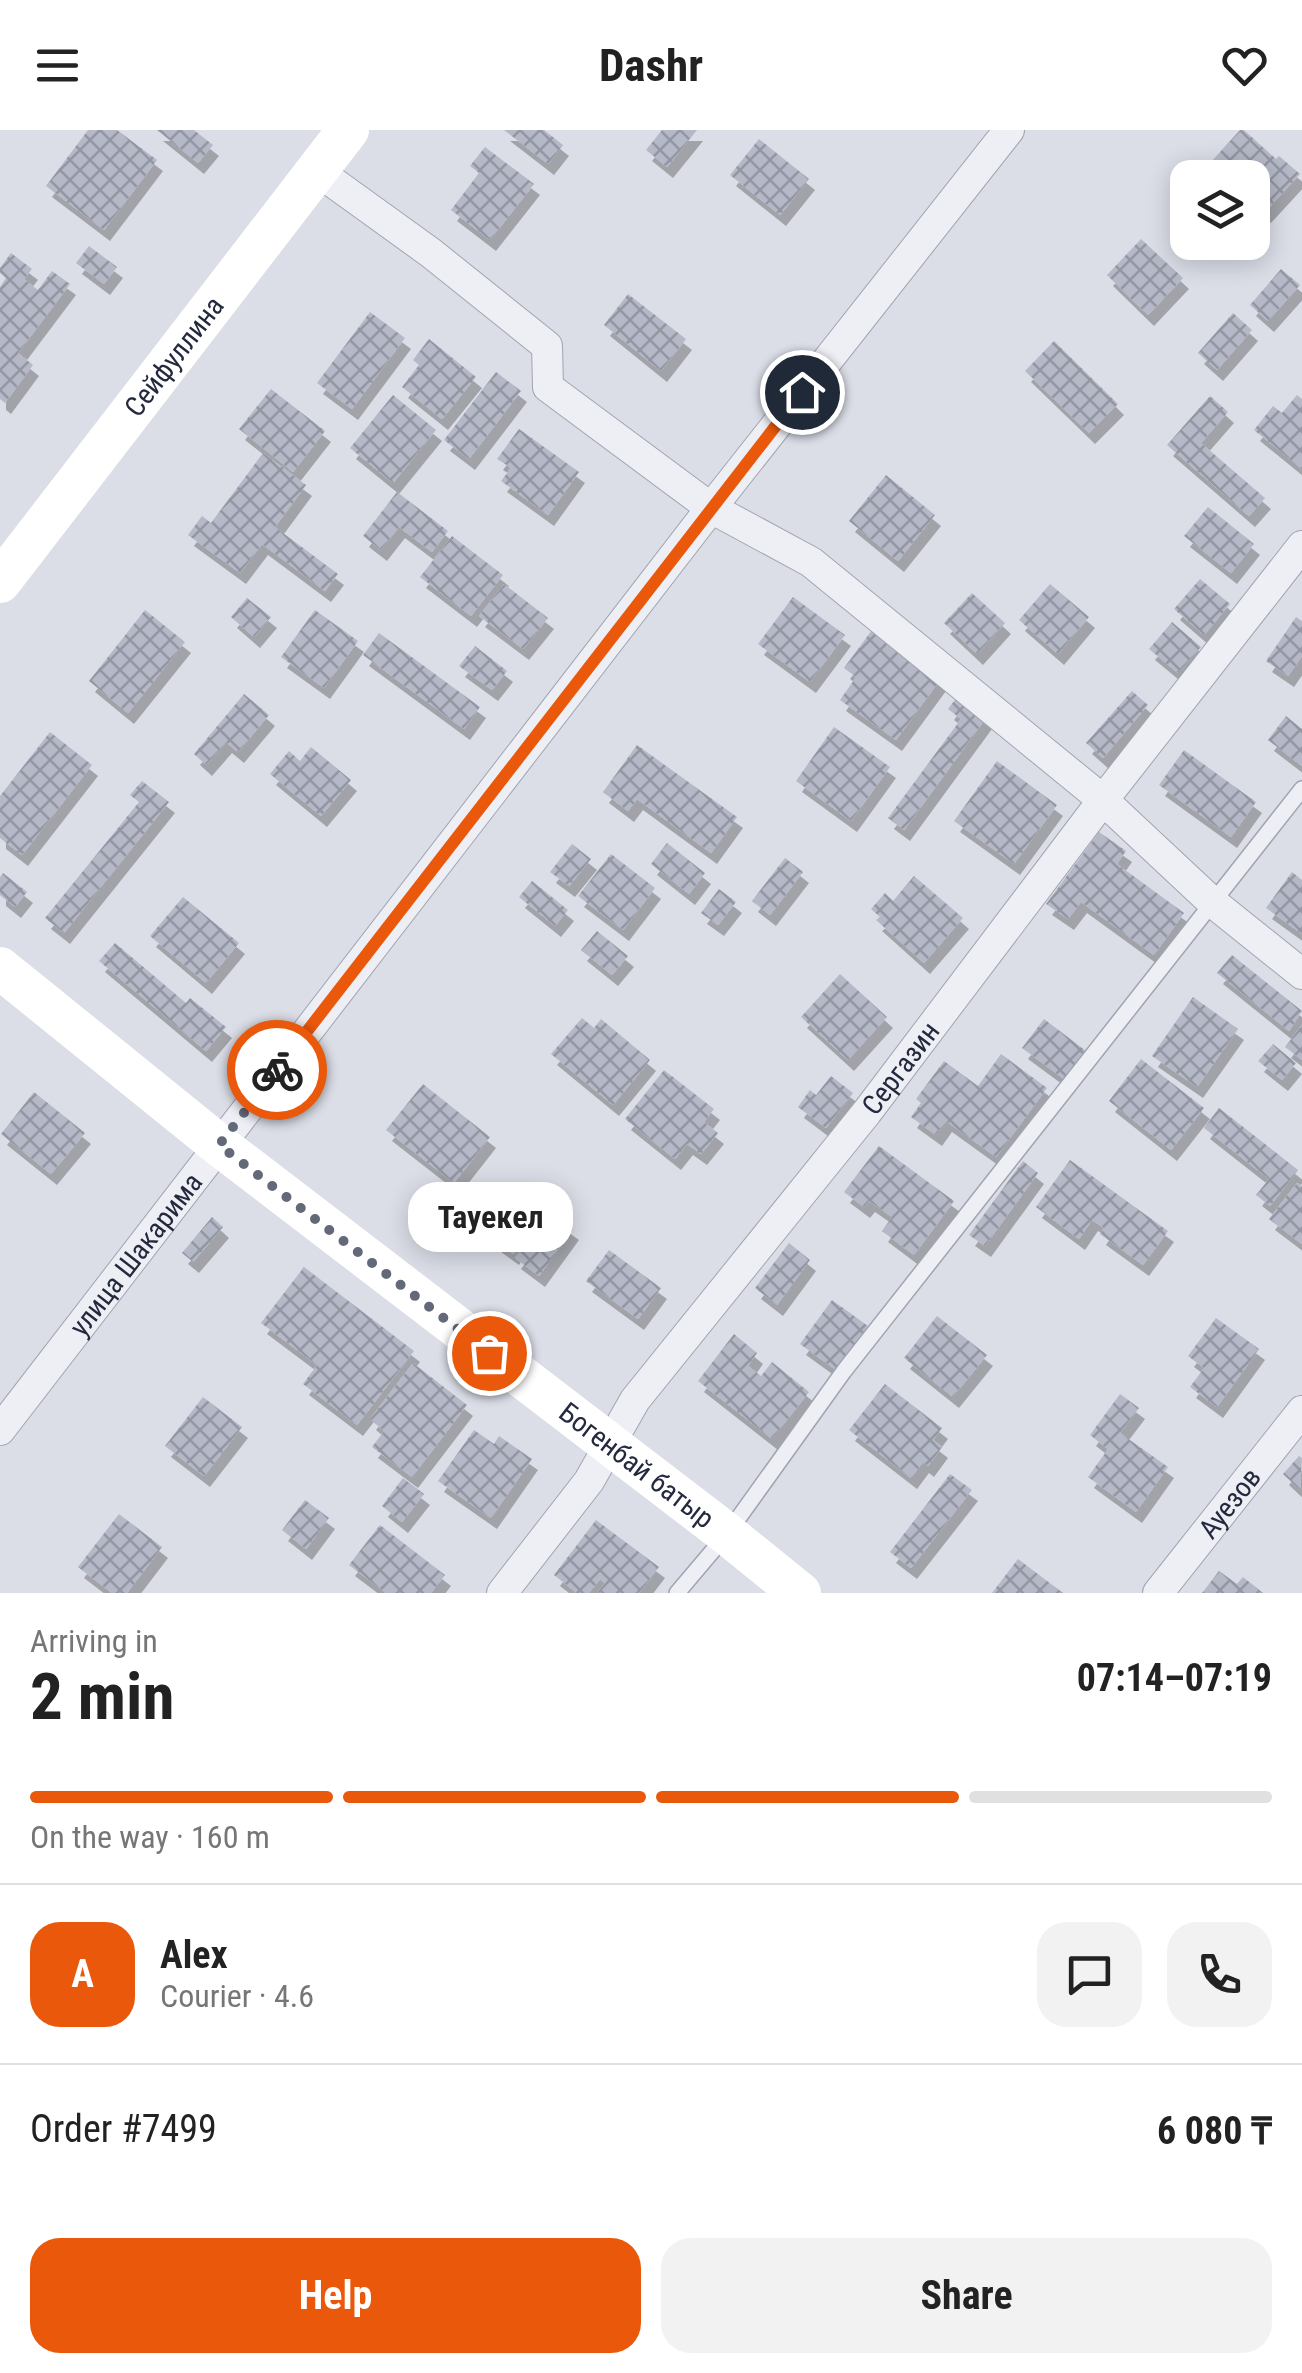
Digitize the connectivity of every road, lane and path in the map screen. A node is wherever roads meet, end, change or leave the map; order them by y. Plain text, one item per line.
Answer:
1 (348, 130) edge
2 (1009, 130) edge
3 (316, 170) junction
4 (711, 508) junction
5 (1302, 546) edge
6 (0, 582) edge
7 (1302, 788) edge
8 (1103, 800) junction
9 (1211, 901) junction
10 (0, 968) edge
11 (1302, 974) edge
12 (219, 1145) junction
13 (1302, 1410) edge
14 (0, 1430) edge
15 (609, 1446) junction
16 (727, 1534) junction
17 (502, 1593) edge
18 (678, 1593) edge
19 (800, 1593) edge
20 (1158, 1593) edge

1 - 3 street, Сейфуллина
2 - 4 street, улица Шакарима
3 - 4 street
3 - 6 street, Сейфуллина
4 - 8 street
4 - 12 street, улица Шакарима
5 - 8 street, Сергазин
7 - 9 lane
8 - 9 street
8 - 15 street, Сергазин
9 - 11 street
9 - 16 lane
10 - 12 street, Богенбай батыр
12 - 14 street, улица Шакарима
12 - 15 street, Богенбай батыр
13 - 20 street, Ауезов
15 - 16 street, Богенбай батыр
15 - 17 street, Сергазин
16 - 18 lane
16 - 19 street, Богенбай батыр

